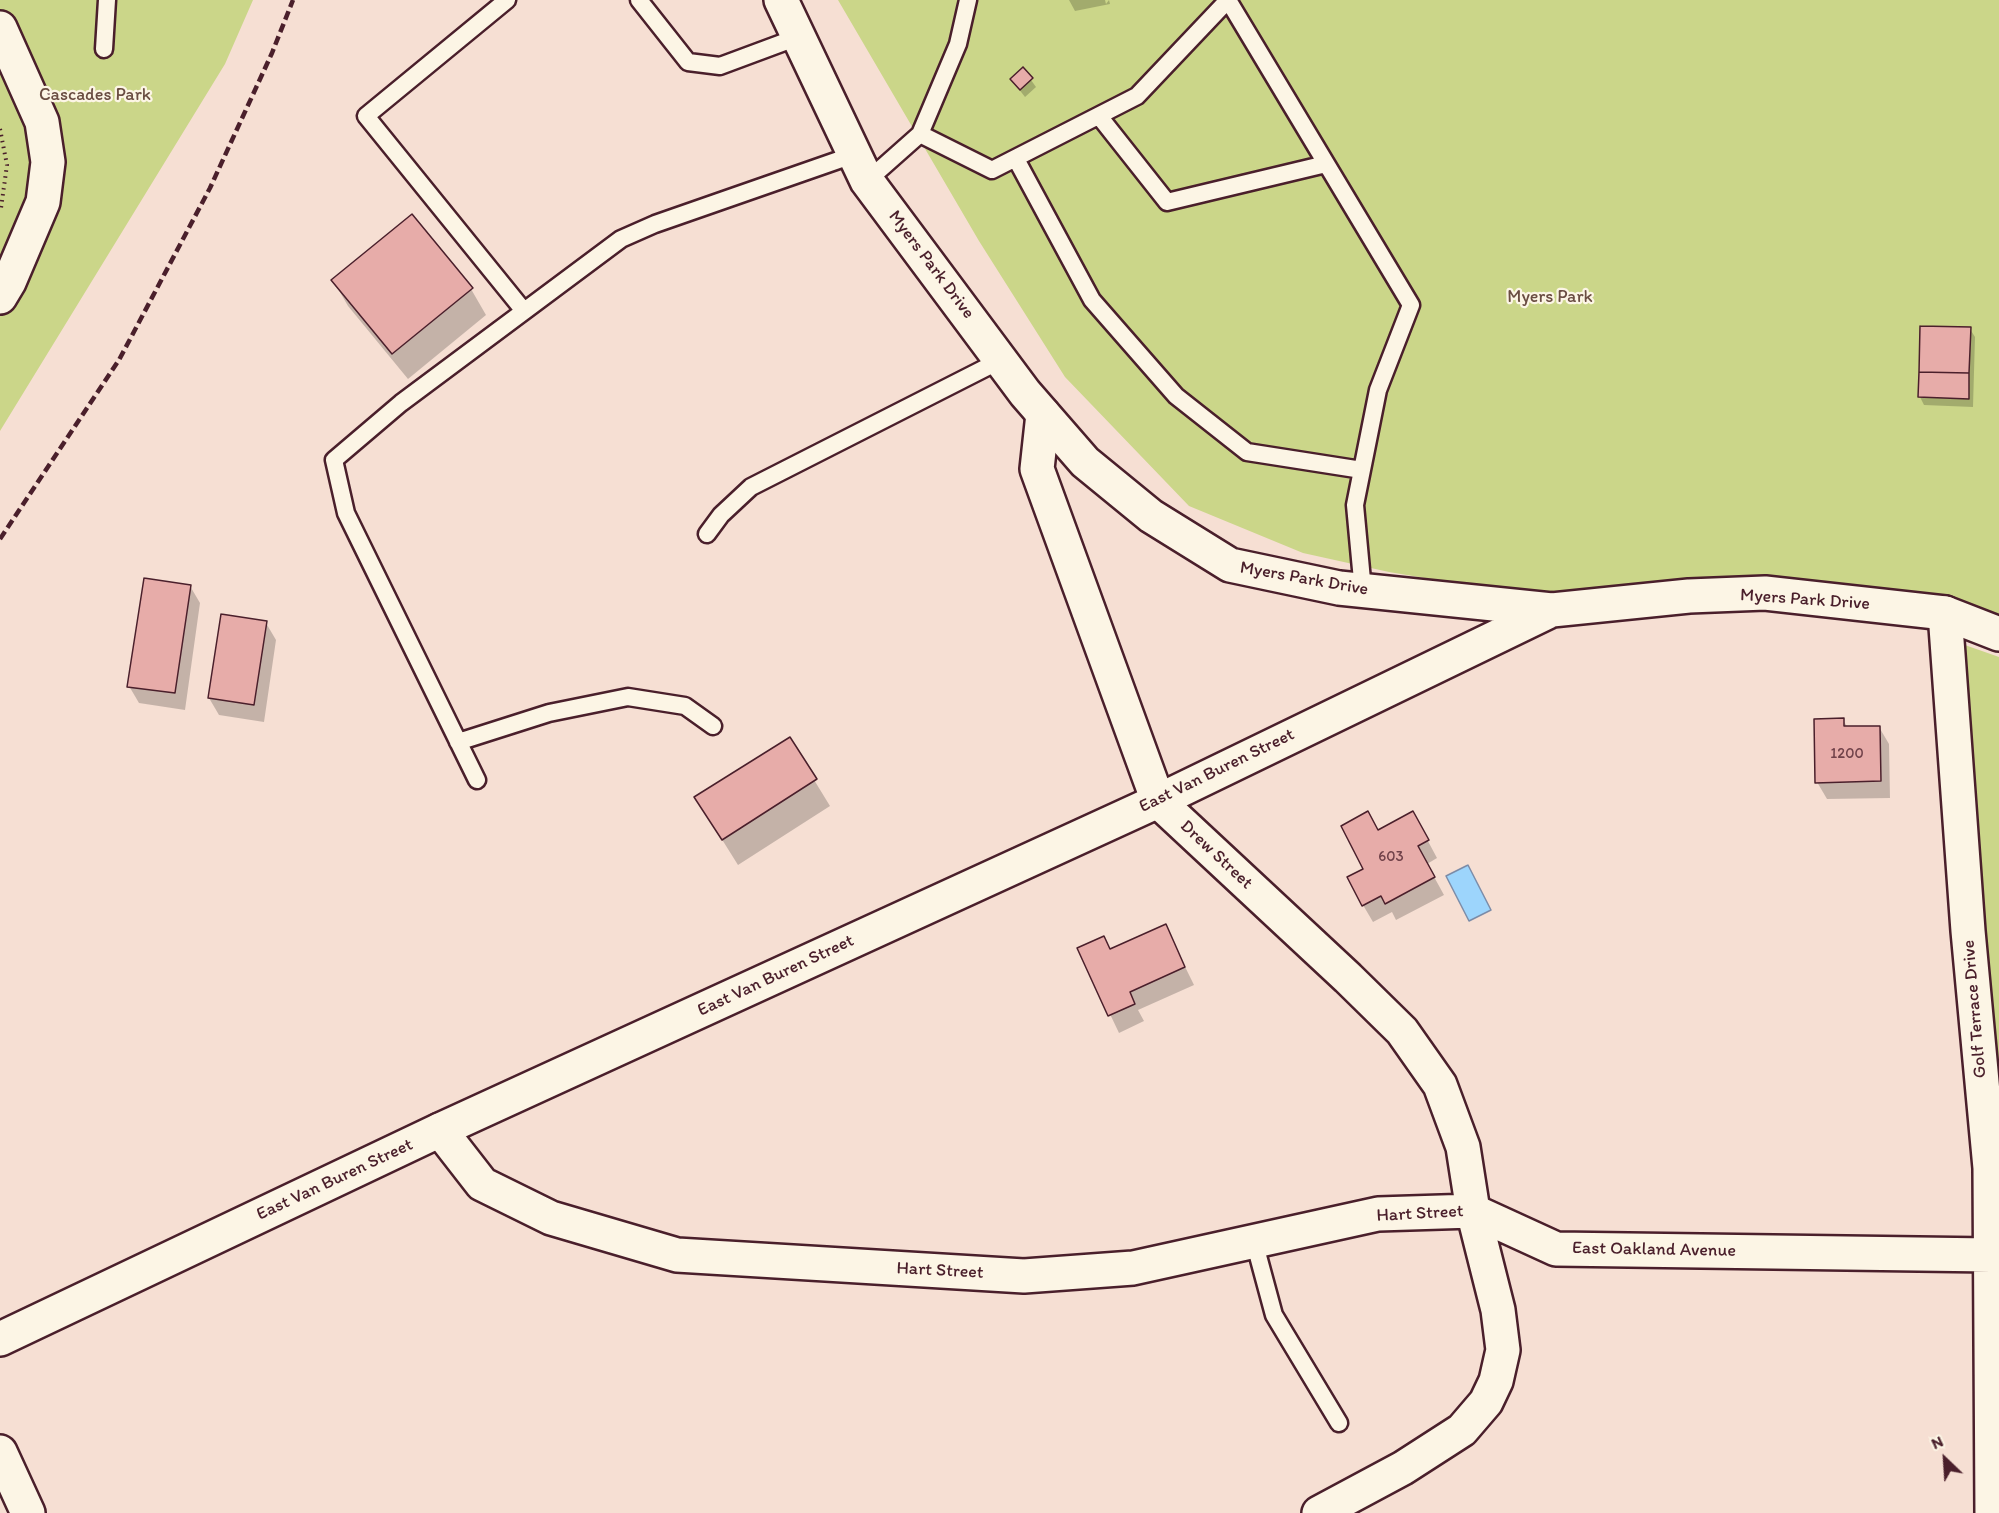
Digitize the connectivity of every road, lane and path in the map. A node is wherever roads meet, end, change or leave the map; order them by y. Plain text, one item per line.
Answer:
1 (107, 0) edge
2 (507, 0) edge
3 (639, 0) edge
4 (781, 0) edge
5 (968, 0) edge
6 (1228, 0) edge
7 (0, 28) edge
8 (798, 36) junction
9 (104, 49) dead end
10 (1098, 116) junction
11 (0, 129) edge
12 (920, 134) junction
13 (1016, 159) junction
14 (1326, 164) junction
15 (860, 168) junction
16 (0, 217) edge
17 (0, 297) edge
18 (524, 311) junction
19 (1001, 360) junction
20 (1043, 414) junction
21 (1362, 470) junction
22 (707, 534) dead end
23 (1363, 591) junction
24 (1552, 610) junction
25 (1945, 612) junction
26 (1999, 634) edge
27 (713, 726) dead end
28 (458, 742) junction
29 (477, 780) dead end
30 (1158, 801) junction
31 (440, 1130) junction
32 (1473, 1211) junction
33 (1254, 1241) junction
34 (1991, 1255) junction
35 (0, 1340) edge
36 (1339, 1423) dead end
37 (0, 1452) edge
38 (28, 1513) edge
39 (1319, 1513) edge
40 (1992, 1513) edge

1 - 9 lane
2 - 18 lane
3 - 8 lane
4 - 8 street, Myers Park Drive
5 - 12 lane
6 - 10 lane
6 - 14 lane
7 - 17 street
8 - 15 street, Myers Park Drive
10 - 13 lane
10 - 14 lane
11 - 16 path
12 - 13 lane
12 - 15 lane
13 - 21 lane
14 - 21 lane
15 - 18 lane
15 - 19 street, Myers Park Drive
18 - 28 lane
19 - 20 street, Myers Park Drive
19 - 22 lane
20 - 23 street, Myers Park Drive
20 - 30 street, Drew Street
21 - 23 lane
23 - 24 street, Myers Park Drive
24 - 25 street, Myers Park Drive
24 - 30 street, East Van Buren Street
25 - 26 street, Myers Park Drive
25 - 34 street, Golf Terrace Drive
27 - 28 lane
28 - 29 lane
30 - 31 street, East Van Buren Street
30 - 32 street, Drew Street
31 - 33 street, Hart Street
31 - 35 street, East Van Buren Street
32 - 33 street, Hart Street
32 - 34 street, East Oakland Avenue
32 - 39 street
33 - 36 lane
34 - 40 street, Golf Terrace Drive
37 - 38 street

